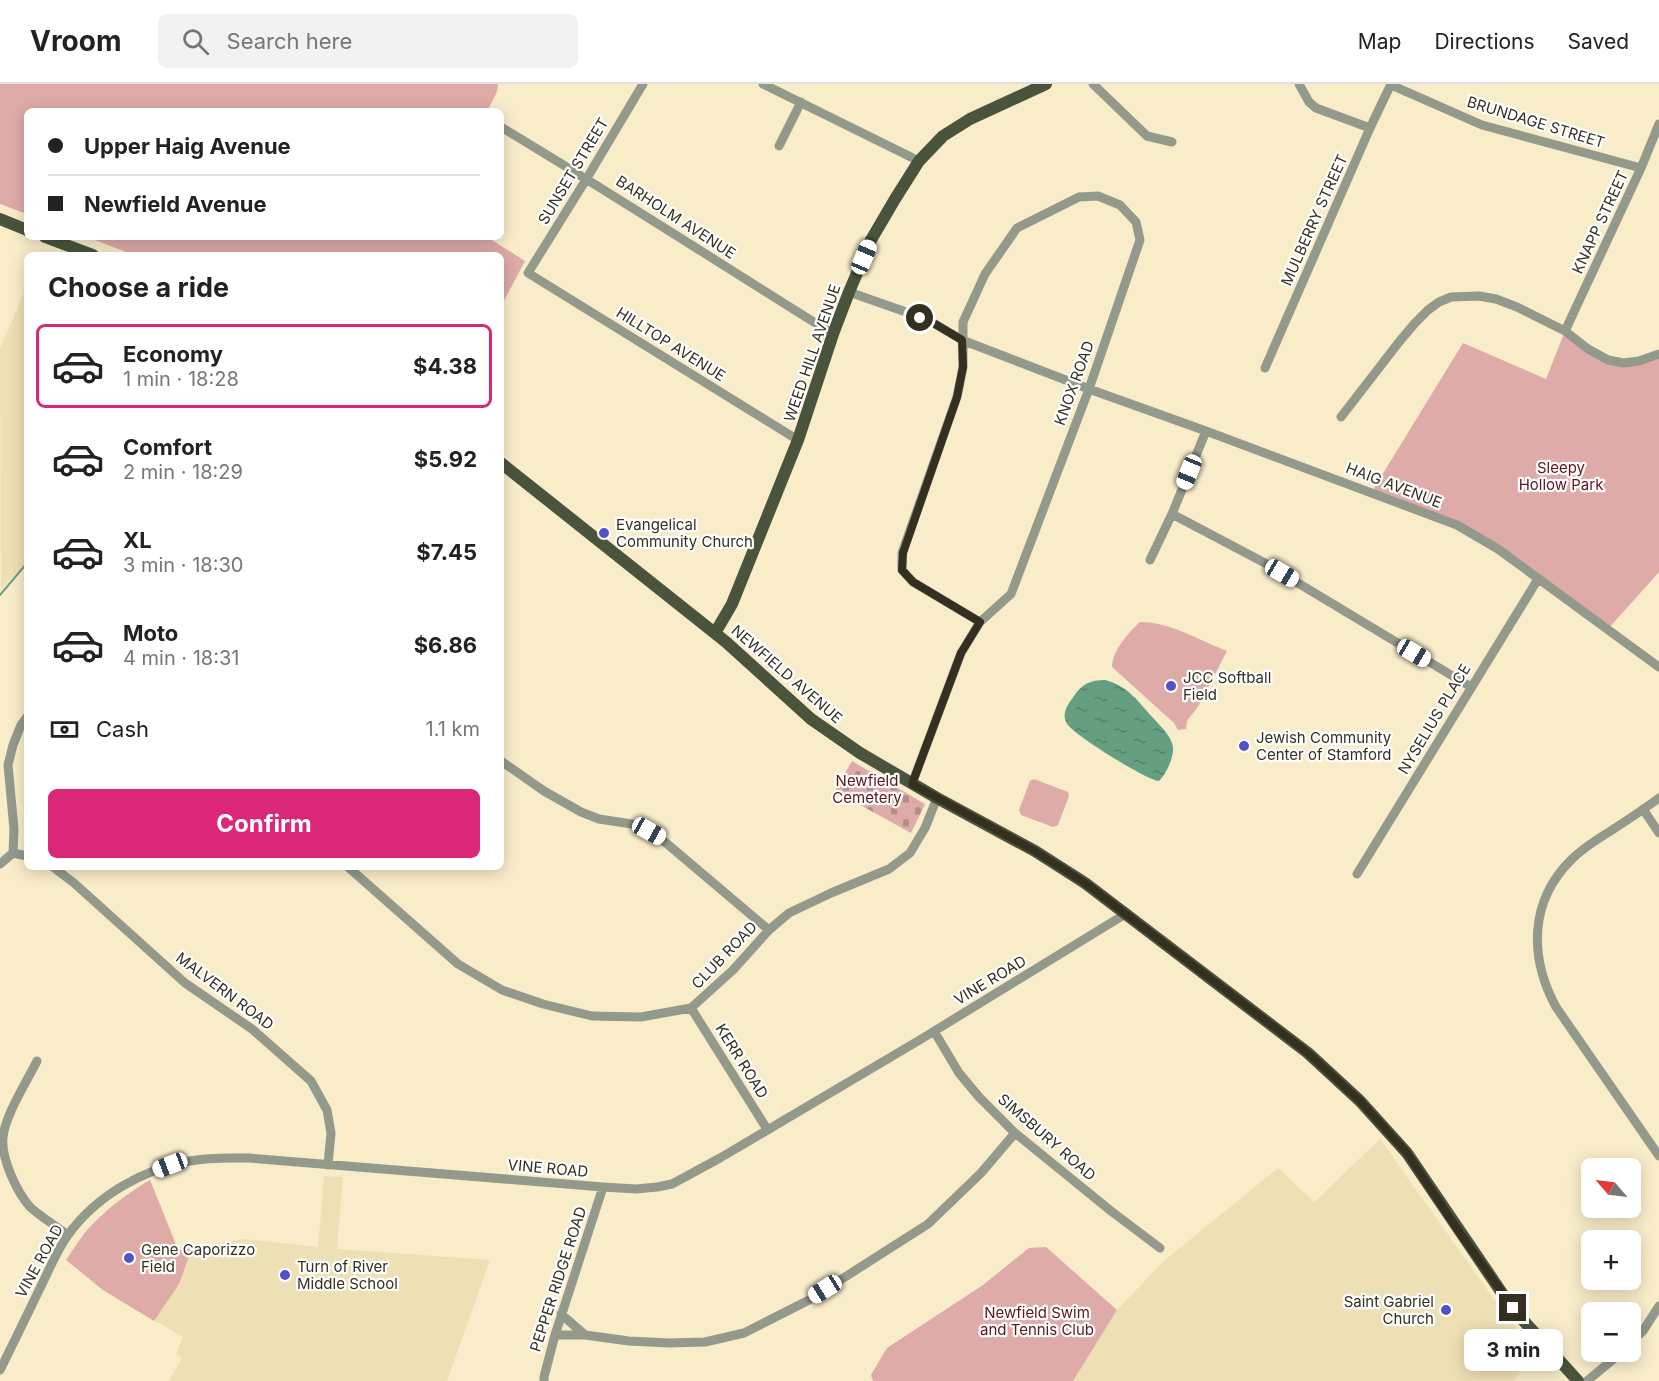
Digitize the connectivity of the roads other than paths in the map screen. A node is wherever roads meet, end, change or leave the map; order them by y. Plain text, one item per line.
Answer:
1 (643, 84) edge
2 (763, 84) edge
3 (1046, 84) edge
4 (1094, 84) edge
5 (1299, 84) edge
6 (1391, 85) edge
7 (801, 102) junction
8 (1659, 124) edge
9 (1370, 128) junction
10 (504, 129) edge
11 (1172, 142) dead end
12 (779, 146) dead end
13 (920, 161) junction
14 (1641, 168) junction
15 (587, 178) junction
16 (0, 219) edge
17 (24, 229) edge
18 (53, 240) edge
19 (85, 252) edge
20 (528, 273) joint
21 (849, 292) junction
22 (1565, 331) junction
23 (833, 334) junction
24 (962, 340) junction
25 (1659, 354) edge
26 (1265, 368) dead end
27 (1089, 389) junction
28 (1341, 417) dead end
29 (1206, 431) junction
30 (798, 440) junction
31 (504, 465) edge
32 (1172, 514) junction
33 (1150, 560) dead end
34 (1538, 579) junction
35 (980, 622) junction
36 (715, 633) junction
37 (1659, 667) edge
38 (1471, 687) junction
39 (24, 721) edge
40 (504, 763) edge
41 (912, 784) junction
42 (937, 798) junction
43 (1659, 798) edge
44 (1643, 809) junction
45 (1659, 833) edge
46 (13, 852) junction
47 (24, 855) edge
48 (0, 864) edge
49 (57, 870) edge
50 (351, 870) edge
51 (1357, 874) dead end
52 (1127, 914) junction
53 (769, 930) junction
54 (692, 1008) junction
55 (934, 1031) junction
56 (37, 1061) dead end
57 (767, 1129) junction
58 (1015, 1132) junction
59 (1659, 1156) edge
60 (328, 1166) junction
61 (603, 1187) junction
62 (68, 1235) junction
63 (1160, 1248) dead end
64 (1659, 1306) edge
65 (561, 1314) junction
66 (1641, 1333) edge
67 (555, 1335) junction
68 (585, 1335) junction
69 (1610, 1362) edge
70 (0, 1371) edge
71 (544, 1381) edge
72 (1578, 1381) edge
73 (1587, 1381) edge

1 - 15 street, SUNSET STREET
2 - 7 street
3 - 13 main road, WEED HILL AVENUE
4 - 11 street
5 - 9 street
6 - 9 street, MULBERRY STREET
6 - 14 street, BRUNDAGE STREET
7 - 12 street
7 - 13 street
8 - 14 street, KNAPP STREET
9 - 26 street, MULBERRY STREET
10 - 15 street, BARHOLM AVENUE
13 - 21 main road, WEED HILL AVENUE
14 - 22 street, KNAPP STREET
15 - 20 street, SUNSET STREET
15 - 23 street, BARHOLM AVENUE
16 - 17 main road
18 - 19 main road
20 - 30 street, HILLTOP AVENUE
21 - 23 main road, WEED HILL AVENUE
21 - 24 street, HAIG AVENUE
22 - 25 street
22 - 28 street
23 - 30 main road, WEED HILL AVENUE
24 - 27 street, HAIG AVENUE
24 - 27 street, KNOX ROAD
24 - 35 street, KNOX ROAD
27 - 29 street, HAIG AVENUE
27 - 35 street, KNOX ROAD
29 - 32 street
29 - 34 street, HAIG AVENUE
30 - 36 main road, WEED HILL AVENUE
31 - 36 main road, NEWFIELD AVENUE
32 - 33 street
32 - 38 street
34 - 37 street, HAIG AVENUE
34 - 38 street, NYSELIUS PLACE
35 - 41 street, KNOX ROAD
36 - 41 main road, NEWFIELD AVENUE
38 - 51 street, NYSELIUS PLACE
39 - 46 street
40 - 53 street
41 - 42 main road, NEWFIELD AVENUE
42 - 52 main road, NEWFIELD AVENUE
42 - 53 street, CLUB ROAD
43 - 44 street
44 - 45 street
44 - 59 street
46 - 47 street
46 - 48 street
49 - 60 street, MALVERN ROAD
50 - 54 street, CLUB ROAD
52 - 55 street, VINE ROAD
52 - 72 main road, NEWFIELD AVENUE
53 - 54 street, CLUB ROAD
54 - 57 street, KERR ROAD
55 - 57 street, VINE ROAD
55 - 58 street, SIMSBURY ROAD
56 - 62 street
57 - 61 street, VINE ROAD
58 - 63 street, SIMSBURY ROAD
58 - 68 street
60 - 61 street, VINE ROAD
60 - 62 street, VINE ROAD
61 - 65 street, PEPPER RIDGE ROAD
62 - 70 street, VINE ROAD
64 - 66 street
65 - 67 street, PEPPER RIDGE ROAD
65 - 68 street
67 - 68 street
67 - 71 street, PEPPER RIDGE ROAD
69 - 73 street

